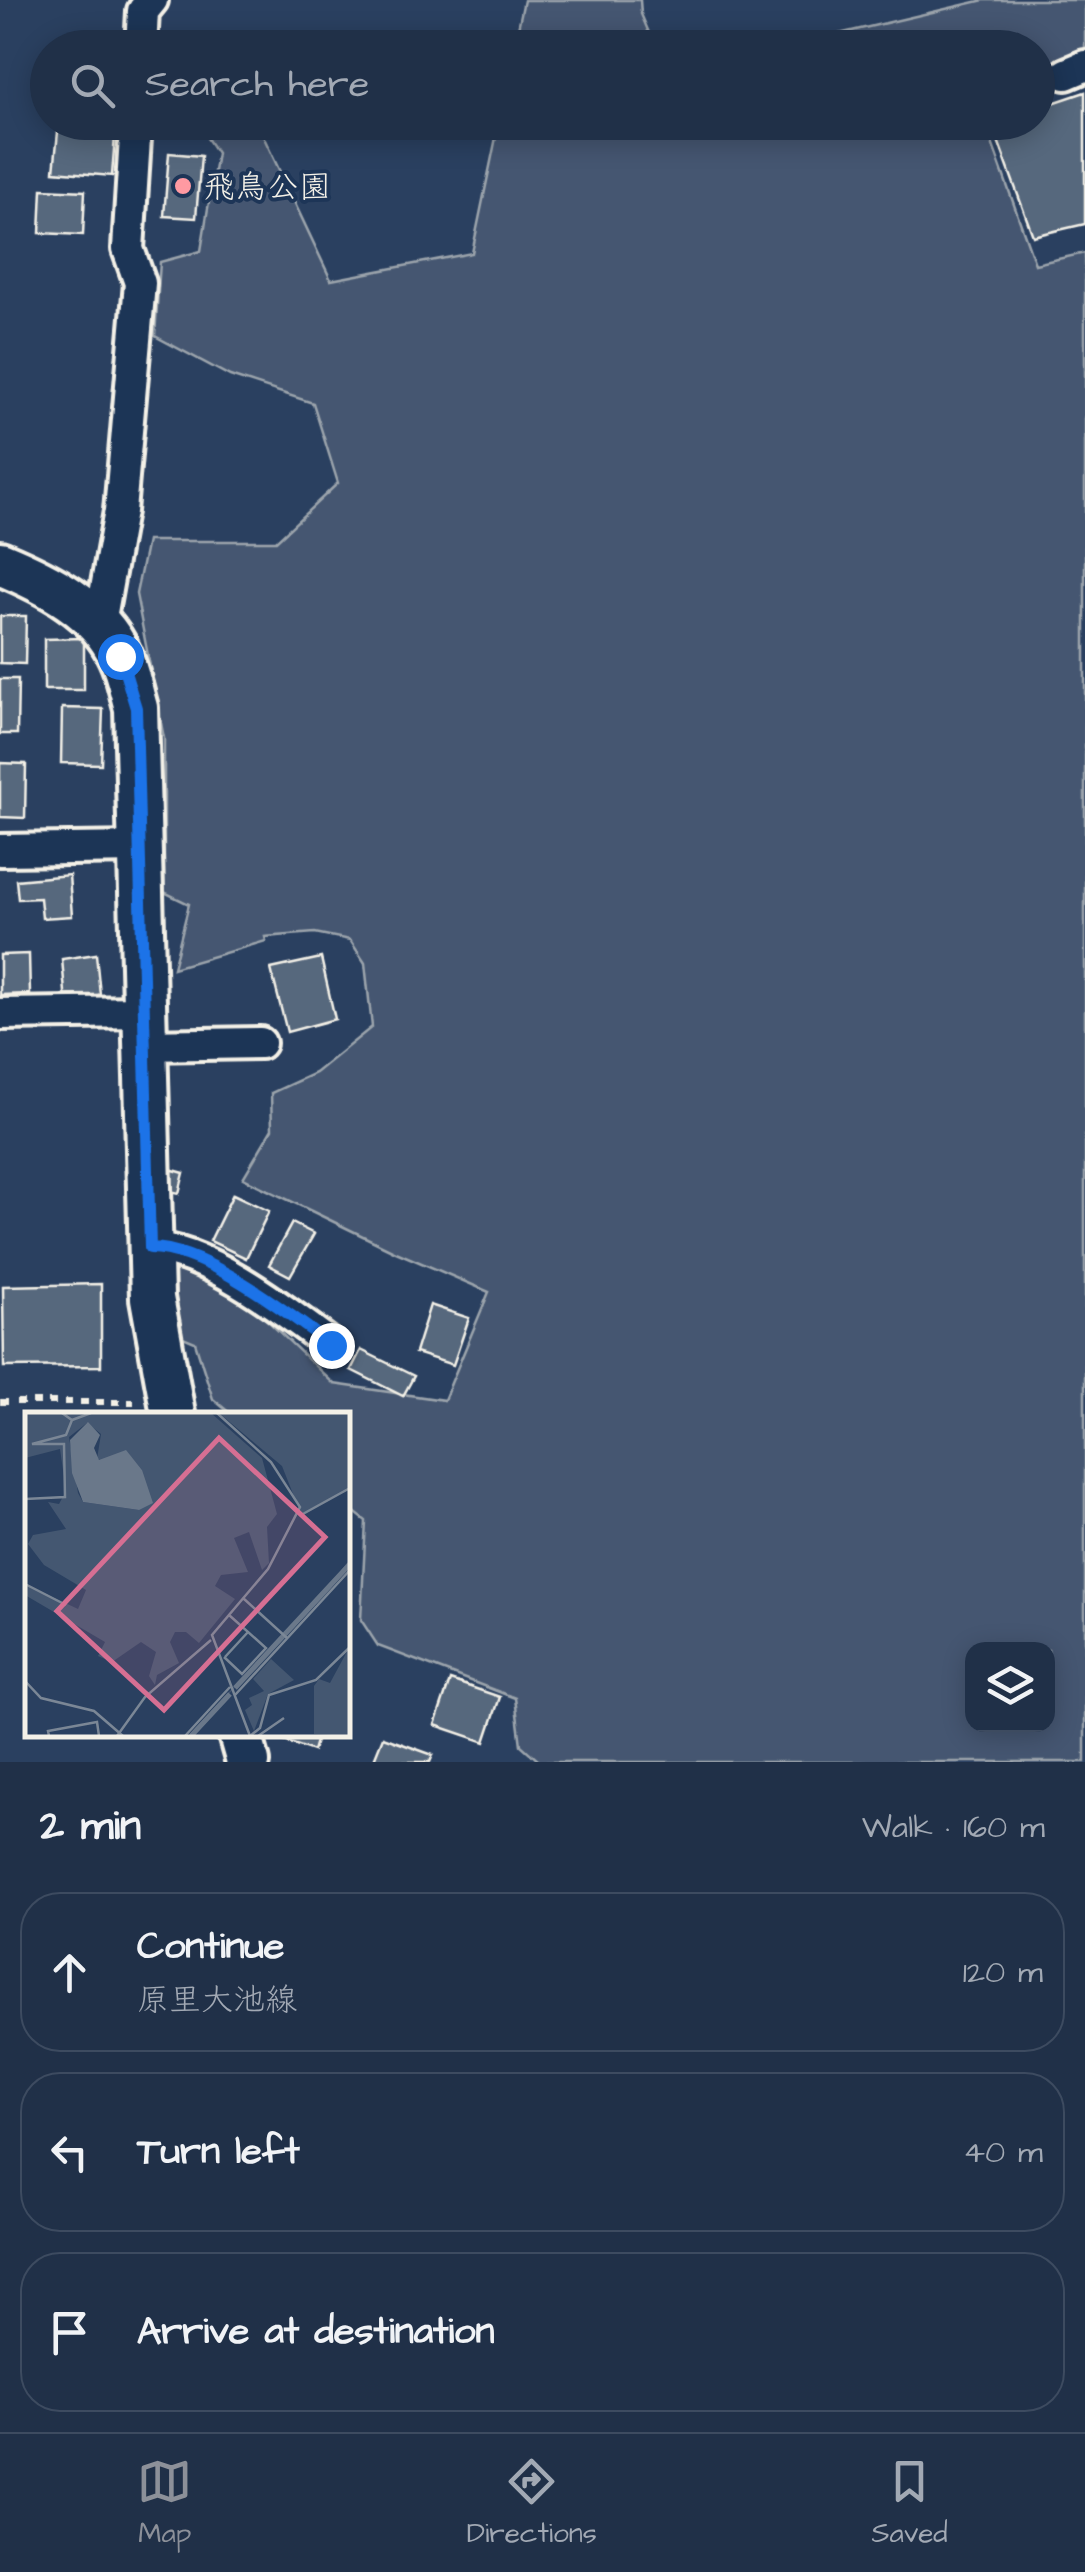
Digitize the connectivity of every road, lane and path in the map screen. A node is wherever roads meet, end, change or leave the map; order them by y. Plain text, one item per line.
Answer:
1 (152, 0) edge
2 (142, 30) edge
3 (135, 140) edge
4 (0, 564) edge
5 (100, 622) junction
6 (140, 848) junction
7 (0, 850) edge
8 (0, 1014) edge
9 (145, 1028) junction
10 (260, 1043) dead end
11 (150, 1248) junction
12 (331, 1345) dead end
13 (0, 1402) edge
14 (172, 1408) edge

1 - 2 street
3 - 5 street
4 - 5 main road
5 - 6 main road
6 - 7 street
6 - 9 main road
8 - 9 street
9 - 10 street
9 - 11 main road
11 - 12 street
11 - 14 main road
13 - 14 path

